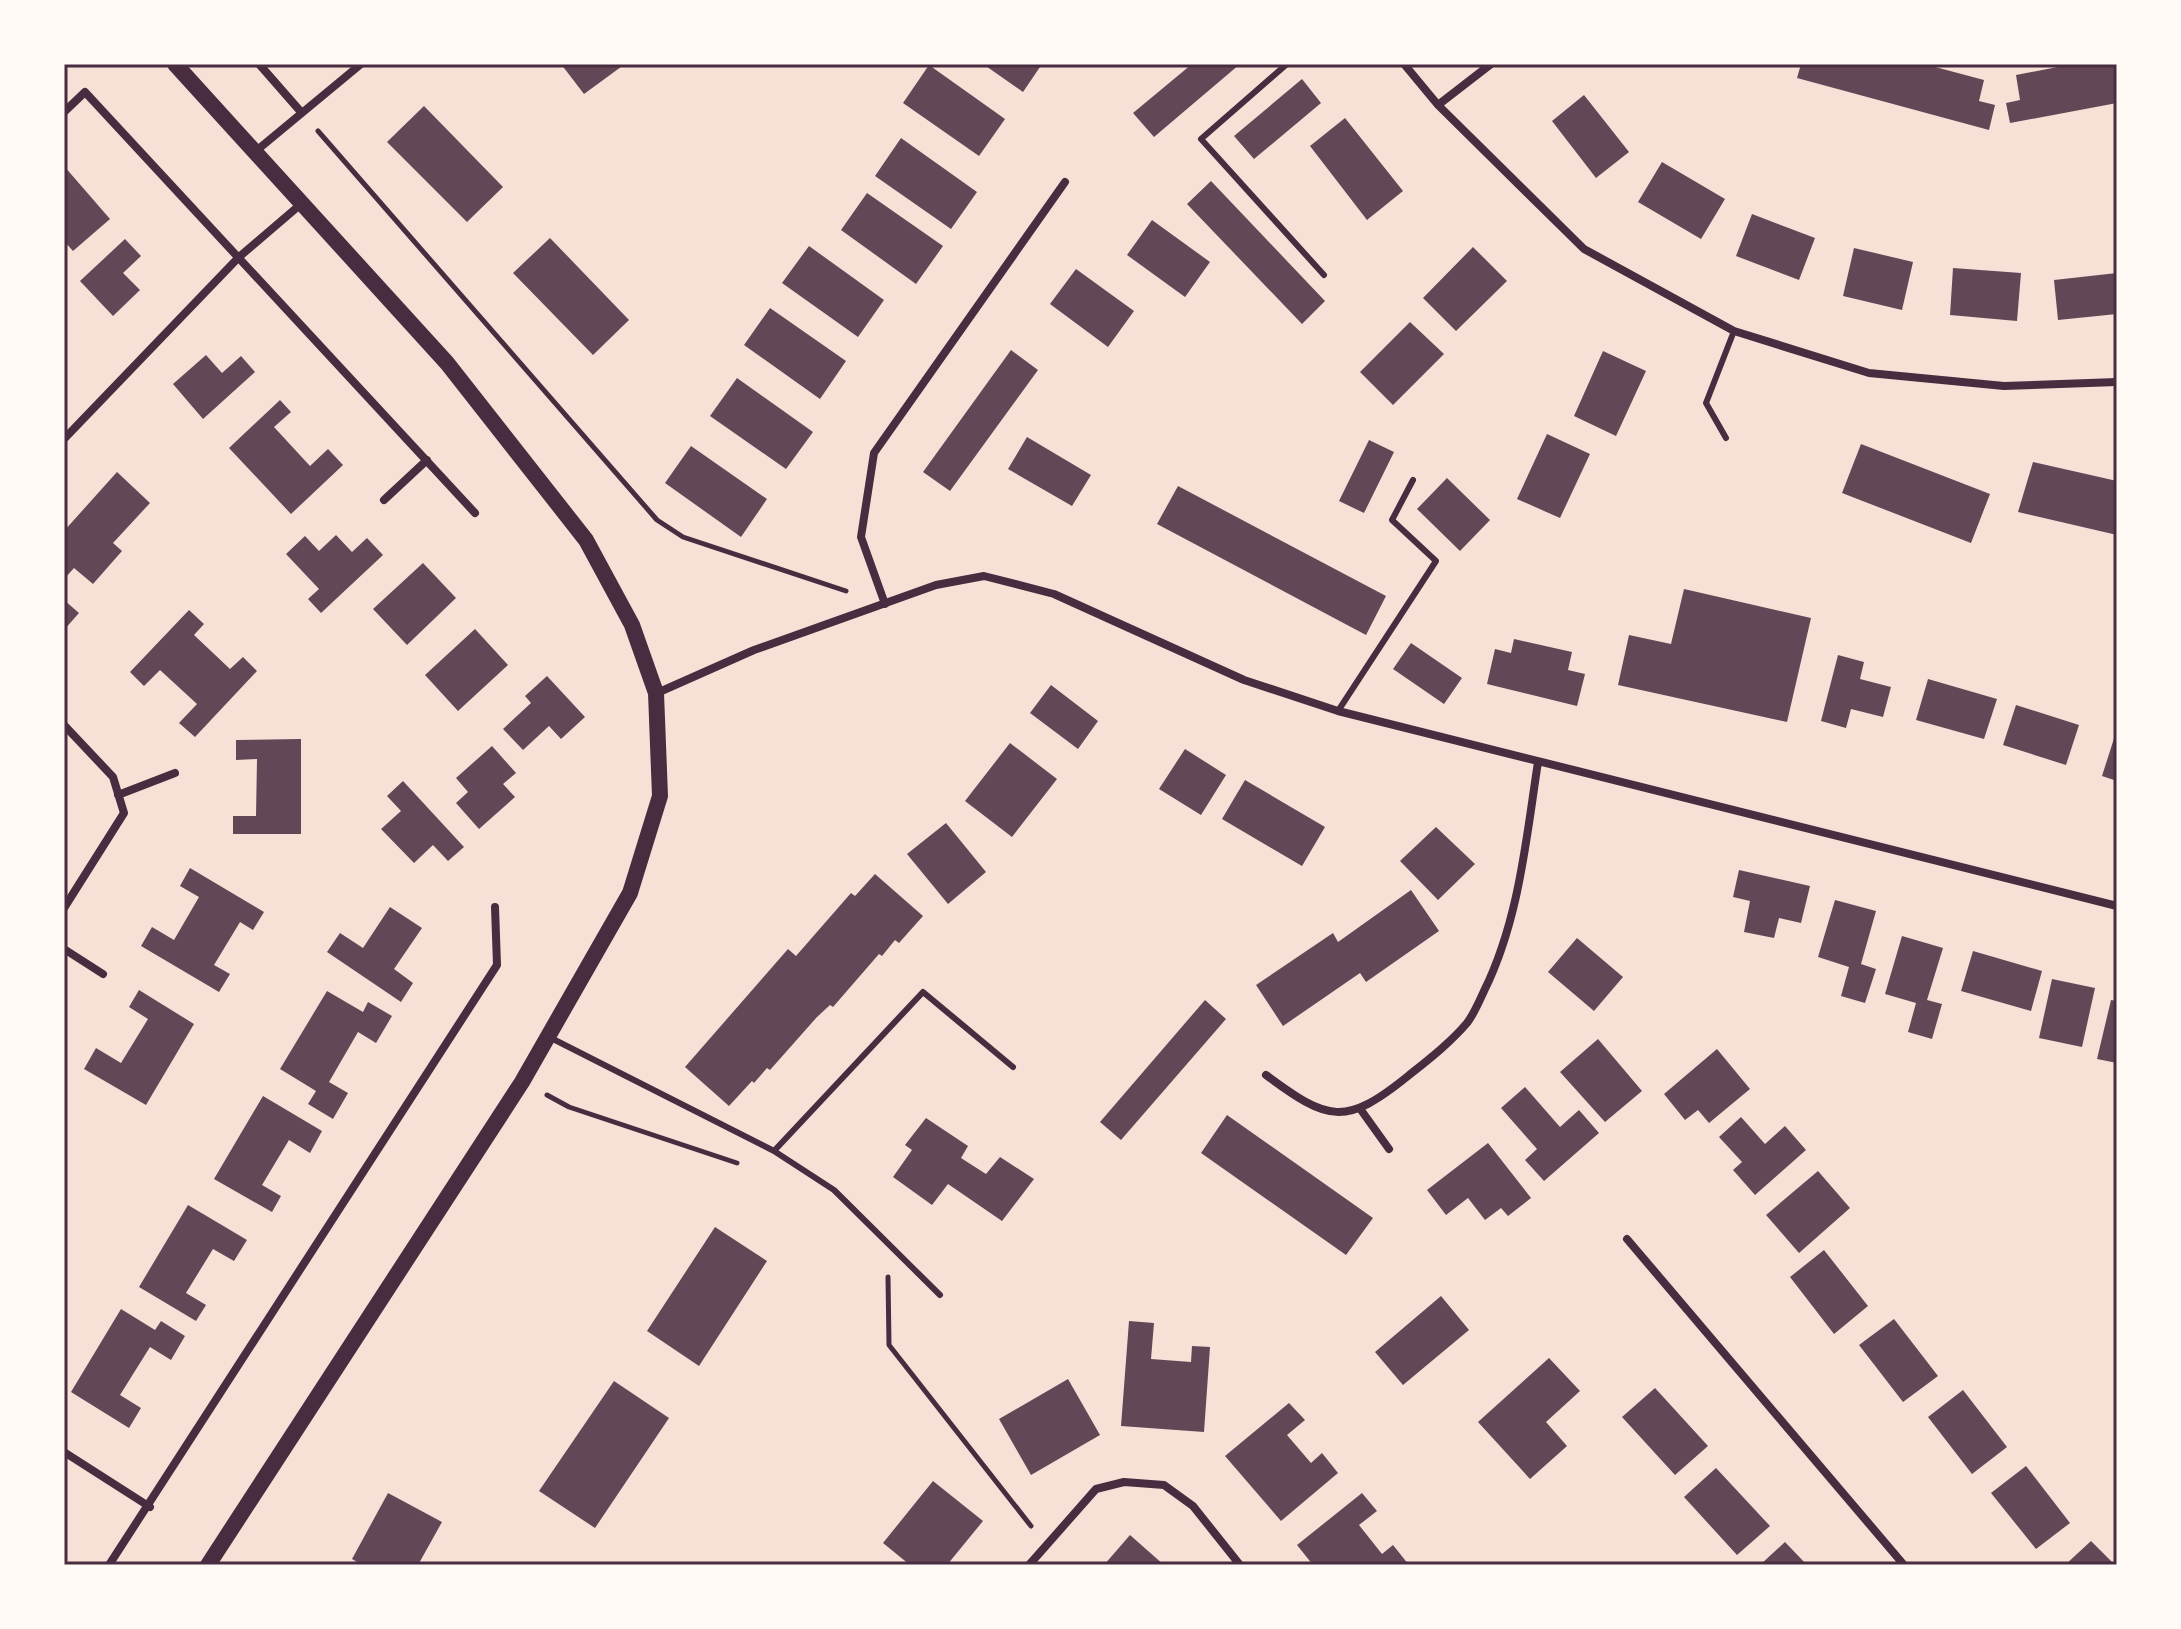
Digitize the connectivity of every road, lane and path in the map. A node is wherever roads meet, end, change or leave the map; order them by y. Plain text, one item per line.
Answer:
1 (175, 64) edge
2 (259, 64) edge
3 (361, 64) edge
4 (1287, 64) edge
5 (1404, 64) edge
6 (1491, 64) edge
7 (1438, 105) junction
8 (64, 112) edge
9 (301, 112) junction
10 (256, 151) junction
11 (1065, 182) dead end
12 (301, 204) junction
13 (239, 257) junction
14 (1324, 275) dead end
15 (1734, 331) junction
16 (2117, 382) edge
17 (1726, 438) dead end
18 (64, 439) edge
19 (427, 460) junction
20 (1413, 480) dead end
21 (384, 500) dead end
22 (475, 513) dead end
23 (885, 604) junction
24 (656, 693) junction
25 (1338, 711) junction
26 (64, 725) edge
27 (1538, 762) junction
28 (175, 773) dead end
29 (118, 795) junction
30 (2117, 906) edge
31 (495, 907) dead end
32 (64, 908) edge
33 (64, 949) edge
34 (103, 974) dead end
35 (548, 1036) junction
36 (1013, 1067) dead end
37 (1266, 1075) dead end
38 (522, 1082) junction
39 (1361, 1110) junction
40 (1389, 1149) dead end
41 (774, 1151) junction
42 (740, 1164) dead end
43 (1627, 1239) dead end
44 (878, 1265) dead end
45 (940, 1295) dead end
46 (64, 1452) edge
47 (150, 1507) junction
48 (1046, 1545) junction
49 (109, 1565) edge
50 (208, 1565) edge
51 (1029, 1565) edge
52 (1240, 1565) edge
53 (1904, 1565) edge

1 - 10 main road
2 - 9 street
3 - 9 street
4 - 14 lane
5 - 7 street
6 - 7 street
7 - 15 street
8 - 13 street
9 - 10 street
9 - 23 path
10 - 12 main road
11 - 23 street
12 - 13 street
12 - 24 main road
13 - 18 street
13 - 19 street
15 - 16 street
15 - 17 lane
19 - 21 street
19 - 22 street
20 - 25 lane
23 - 24 street
23 - 25 street
24 - 35 main road
25 - 27 street
26 - 29 street
27 - 30 street
27 - 39 street
28 - 29 street
29 - 32 street
31 - 47 street
33 - 34 street
35 - 38 main road
35 - 41 lane
36 - 41 lane
37 - 39 street
38 - 42 path
38 - 50 main road
39 - 40 street
41 - 45 lane
43 - 53 street
44 - 48 path
46 - 47 street
47 - 49 street
48 - 51 street
48 - 52 street

